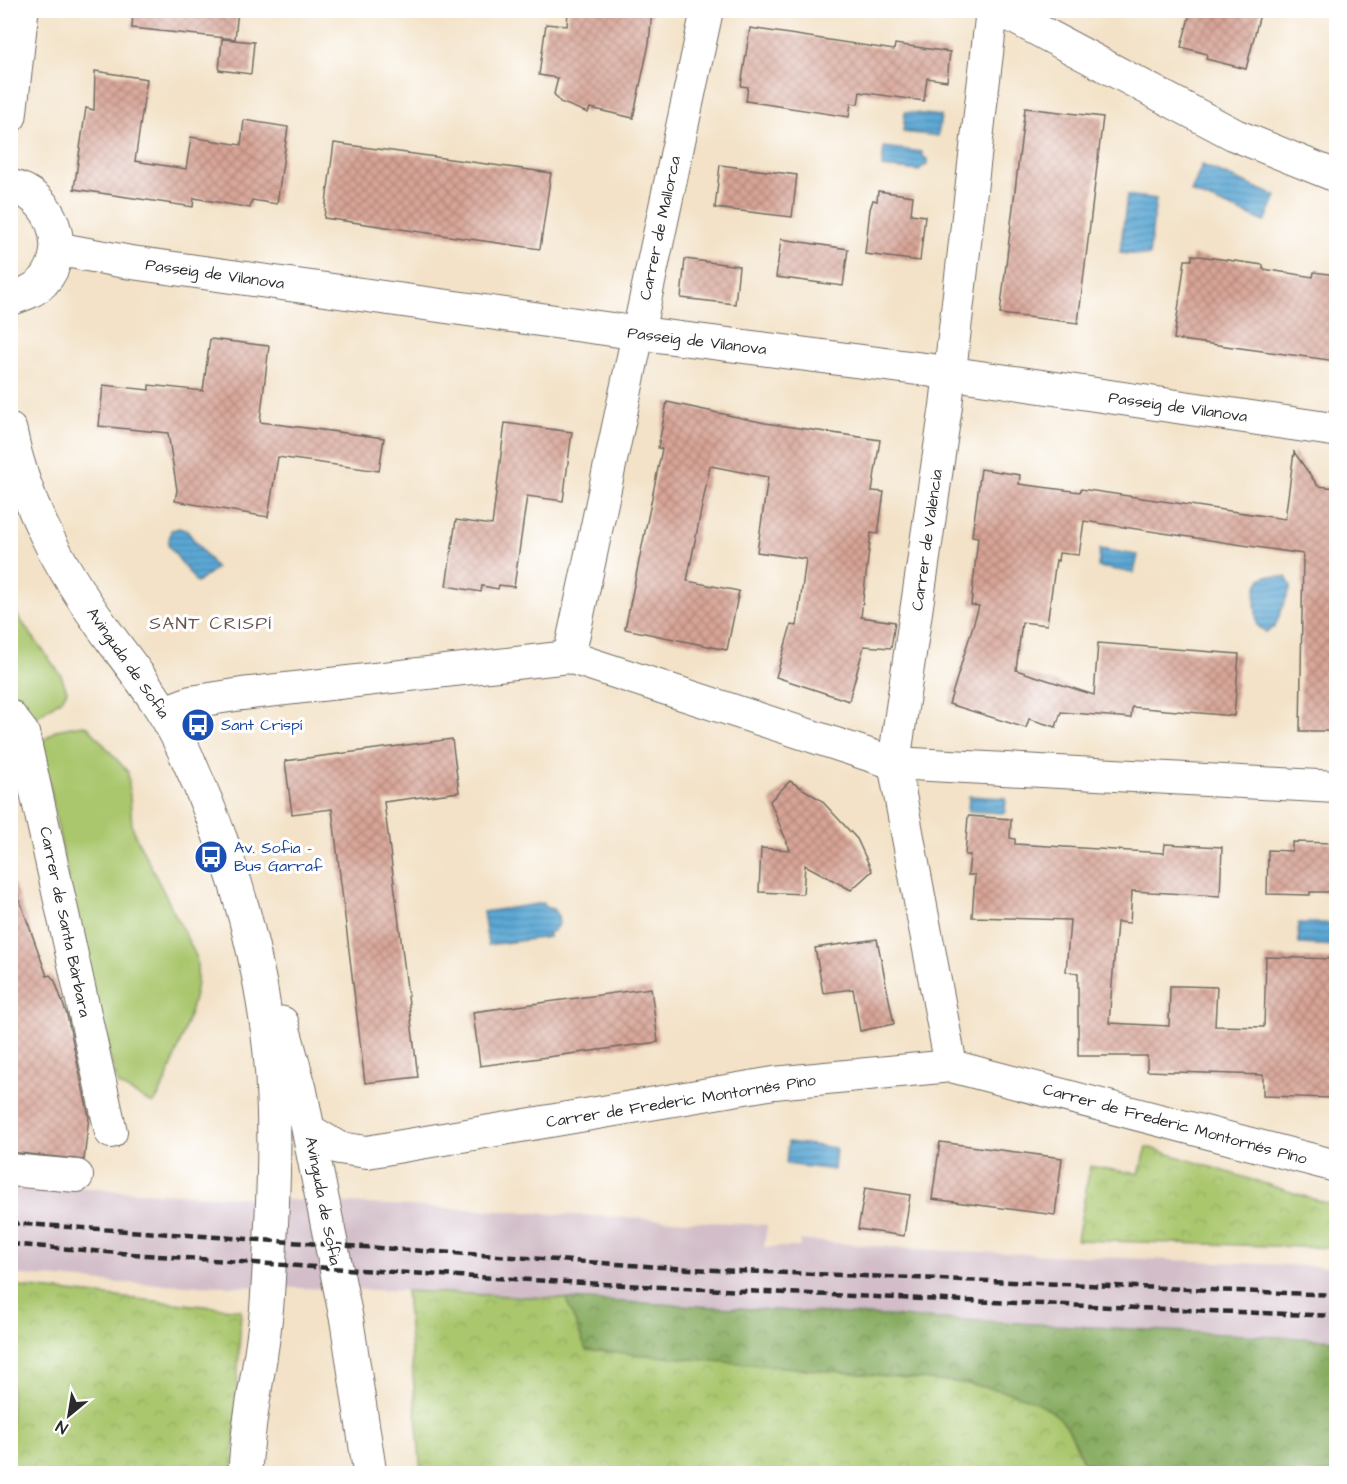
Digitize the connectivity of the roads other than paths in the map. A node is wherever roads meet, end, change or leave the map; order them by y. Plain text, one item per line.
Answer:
1 (22, 10) edge
2 (707, 10) edge
3 (992, 10) edge
4 (1000, 10) edge
5 (10, 116) edge
6 (1336, 176) edge
7 (10, 186) edge
8 (58, 249) junction
9 (10, 299) edge
10 (637, 333) junction
11 (950, 374) junction
12 (10, 430) edge
13 (1336, 430) edge
14 (568, 657) junction
15 (164, 712) junction
16 (10, 716) edge
17 (894, 763) junction
18 (1336, 787) edge
19 (249, 935) junction
20 (951, 1066) junction
21 (309, 1130) junction
22 (111, 1132) dead end
23 (1336, 1166) edge
24 (10, 1170) edge
25 (77, 1176) dead end
26 (245, 1473) edge
27 (370, 1473) edge

1 - 5 street
2 - 10 street, Carrer de Mallorca
3 - 11 street, Carrer de València
4 - 6 street
7 - 8 street
8 - 9 street
8 - 10 street, Passeig de Vilanova
10 - 11 street, Passeig de Vilanova
10 - 14 street, Carrer de Mallorca
11 - 13 street, Passeig de Vilanova
11 - 17 street, Carrer de València
12 - 15 street, Avinguda de Sofia
14 - 15 street
14 - 17 street
15 - 19 street, Avinguda de Sofia
16 - 22 street, Carrer de Santa Bàrbara
17 - 18 street
17 - 20 street, Carrer de València
19 - 21 street, Avinguda de Sofia
19 - 26 street, Avinguda de Sofia
20 - 21 street, Carrer de Frederic Montornés Pino
20 - 23 street, Carrer de Frederic Montornés Pino
21 - 27 street, Avinguda de Sofia
24 - 25 street

